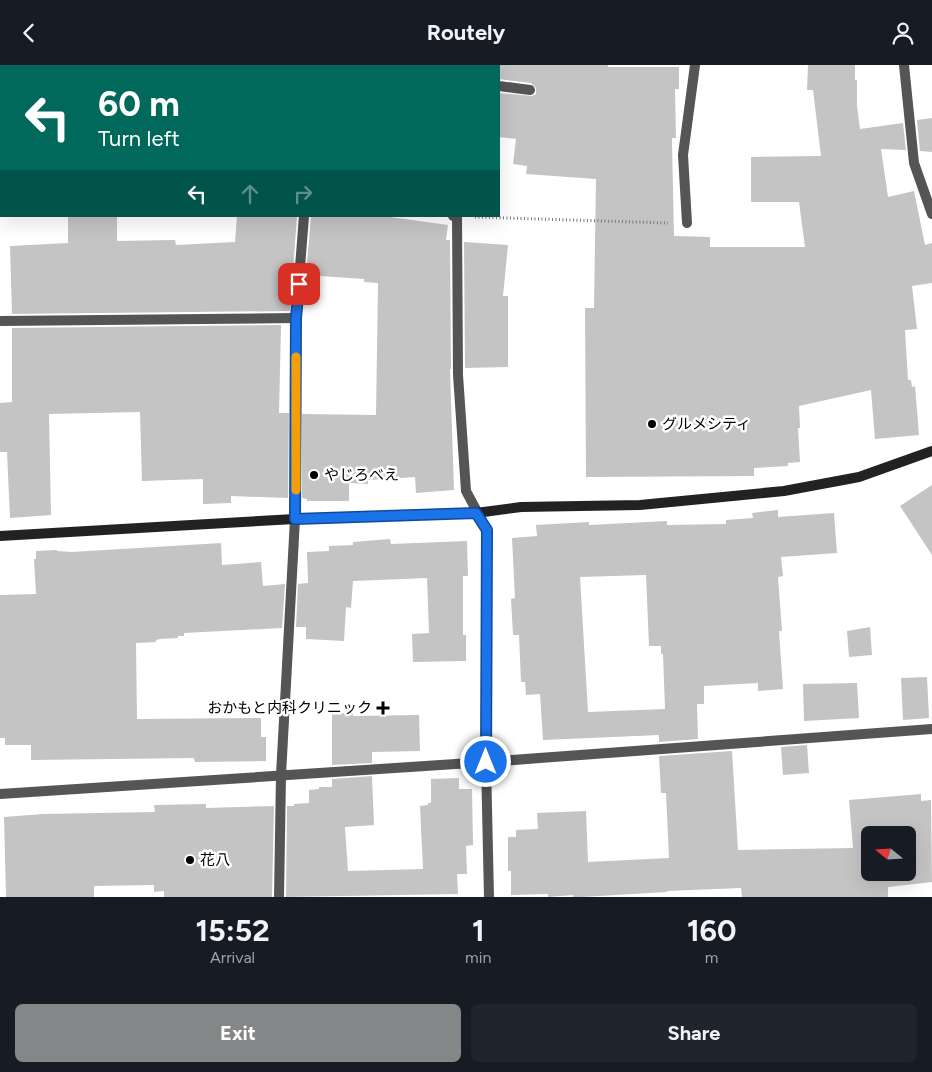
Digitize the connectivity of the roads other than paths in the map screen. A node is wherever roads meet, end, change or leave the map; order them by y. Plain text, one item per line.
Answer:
1 (695, 65) edge
2 (904, 65) edge
3 (500, 86) edge
4 (530, 90) dead end
5 (932, 214) edge
6 (304, 217) edge
7 (455, 217) edge
8 (686, 223) road end
9 (296, 318) junction
10 (0, 321) edge
11 (932, 451) edge
12 (476, 513) junction
13 (295, 519) junction
14 (0, 537) edge
15 (932, 729) edge
16 (486, 762) junction
17 (281, 775) junction
18 (0, 794) edge
19 (279, 897) edge
20 (489, 897) edge

1 - 8 street
2 - 5 street
3 - 4 street
6 - 9 street
7 - 12 street
9 - 10 street
9 - 13 street
11 - 12 street
12 - 13 street
12 - 16 street
13 - 14 street
13 - 17 street
15 - 16 street
16 - 17 street
16 - 20 street
17 - 18 street
17 - 19 street

